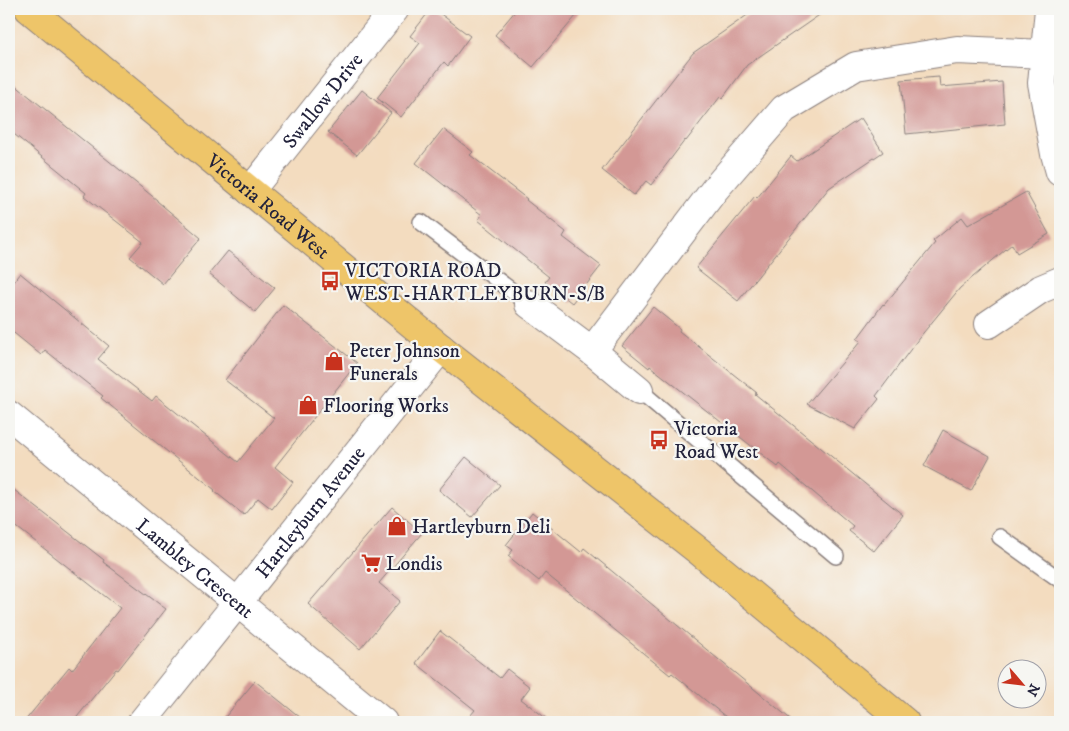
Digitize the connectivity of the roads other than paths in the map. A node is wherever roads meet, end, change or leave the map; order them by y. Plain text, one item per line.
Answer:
1 (29, 9) edge
2 (395, 9) edge
3 (1049, 9) edge
4 (1045, 54) junction
5 (1060, 172) edge
6 (250, 191) junction
7 (421, 222) dead end
8 (1060, 281) edge
9 (529, 304) joint
10 (989, 324) dead end
11 (441, 348) junction
12 (592, 351) junction
13 (640, 390) joint
14 (9, 415) edge
15 (1000, 537) dead end
16 (836, 556) dead end
17 (1060, 580) edge
18 (238, 602) junction
19 (142, 722) edge
20 (383, 722) edge
21 (904, 722) edge

1 - 6 main road, Victoria Road West
2 - 6 street, Swallow Drive
3 - 4 street
4 - 5 street
4 - 12 street
6 - 11 main road, Victoria Road West
7 - 9 lane
8 - 10 street
9 - 12 street
11 - 18 street, Hartleyburn Avenue
11 - 21 main road, Victoria Road West
12 - 13 street
13 - 16 lane
14 - 18 street, Lambley Crescent
15 - 17 lane
18 - 19 street, Hartleyburn Avenue
18 - 20 street, Lambley Crescent

